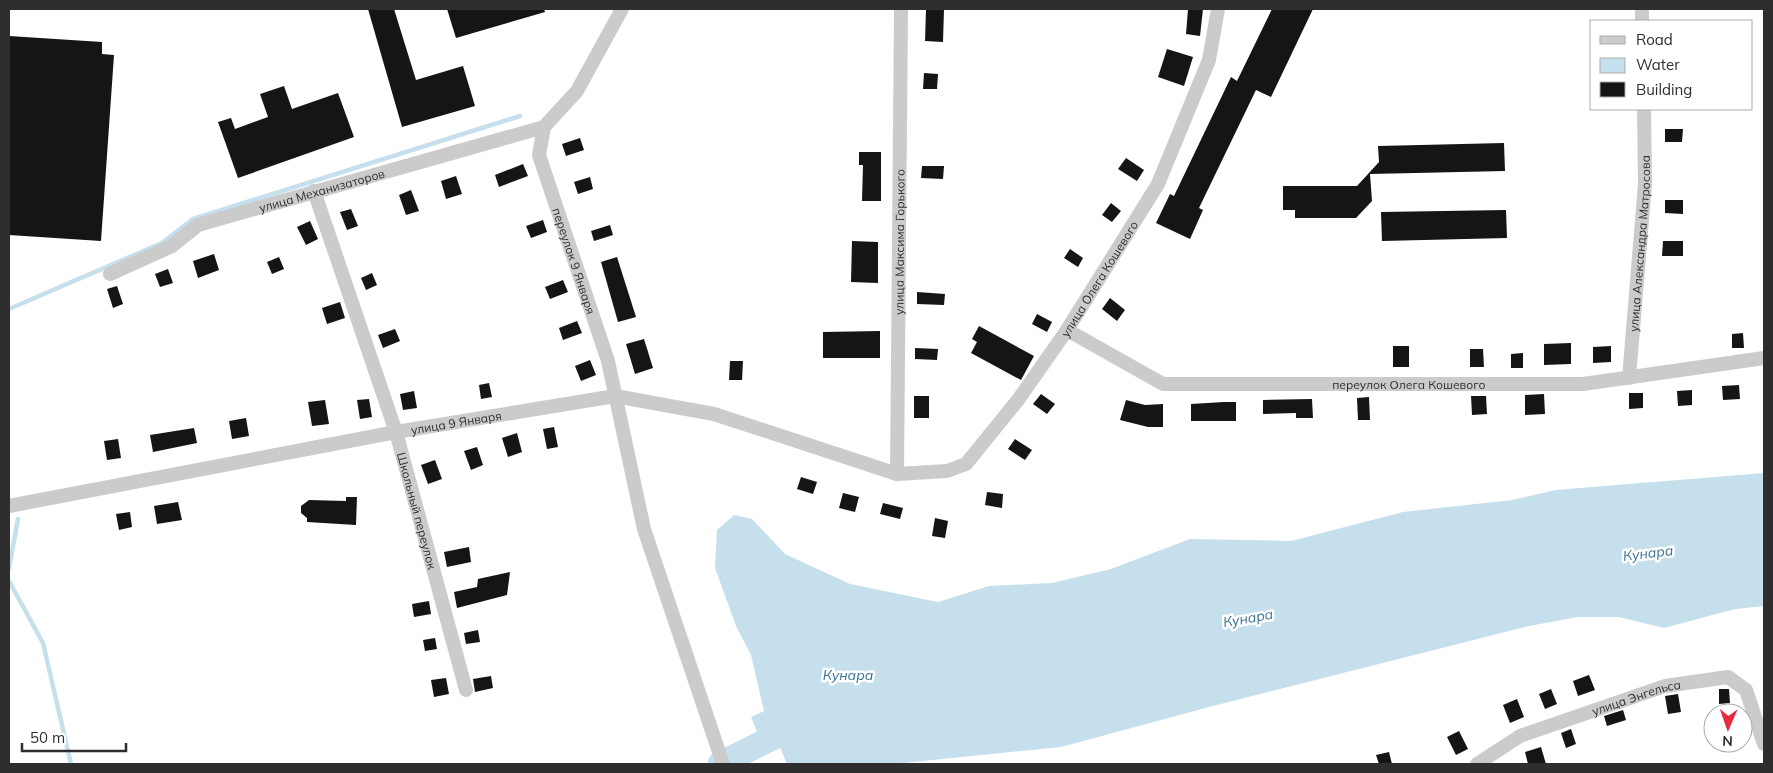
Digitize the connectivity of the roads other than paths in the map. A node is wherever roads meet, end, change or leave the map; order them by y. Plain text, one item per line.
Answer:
1 (622, 9) edge
2 (900, 9) edge
3 (1218, 9) edge
4 (1644, 110) edge
5 (544, 127) junction
6 (314, 191) junction
7 (110, 274) dead end
8 (1067, 330) junction
9 (1764, 358) edge
10 (1629, 378) junction
11 (616, 396) junction
12 (396, 432) junction
13 (897, 474) junction
14 (9, 506) edge
15 (466, 690) dead end
16 (1764, 744) edge
17 (723, 764) edge
18 (1477, 764) edge

1 - 5 street
2 - 13 street, улица Максима Горького
3 - 8 street, улица Олега Кошевого
4 - 10 street, улица Александра Матросова
5 - 6 street, улица Механизаторов
5 - 11 street, переулок 9 Января
6 - 7 street, улица Механизаторов
6 - 12 street, Школьный переулок
8 - 10 street, переулок Олега Кошевого
8 - 13 street, улица Олега Кошевого
9 - 10 street, переулок Олега Кошевого
11 - 12 street, улица 9 Января
11 - 13 street, улица 9 Января
11 - 17 street, переулок 9 Января
12 - 14 street, улица 9 Января
12 - 15 street, Школьный переулок
16 - 18 street, улица Энгельса

